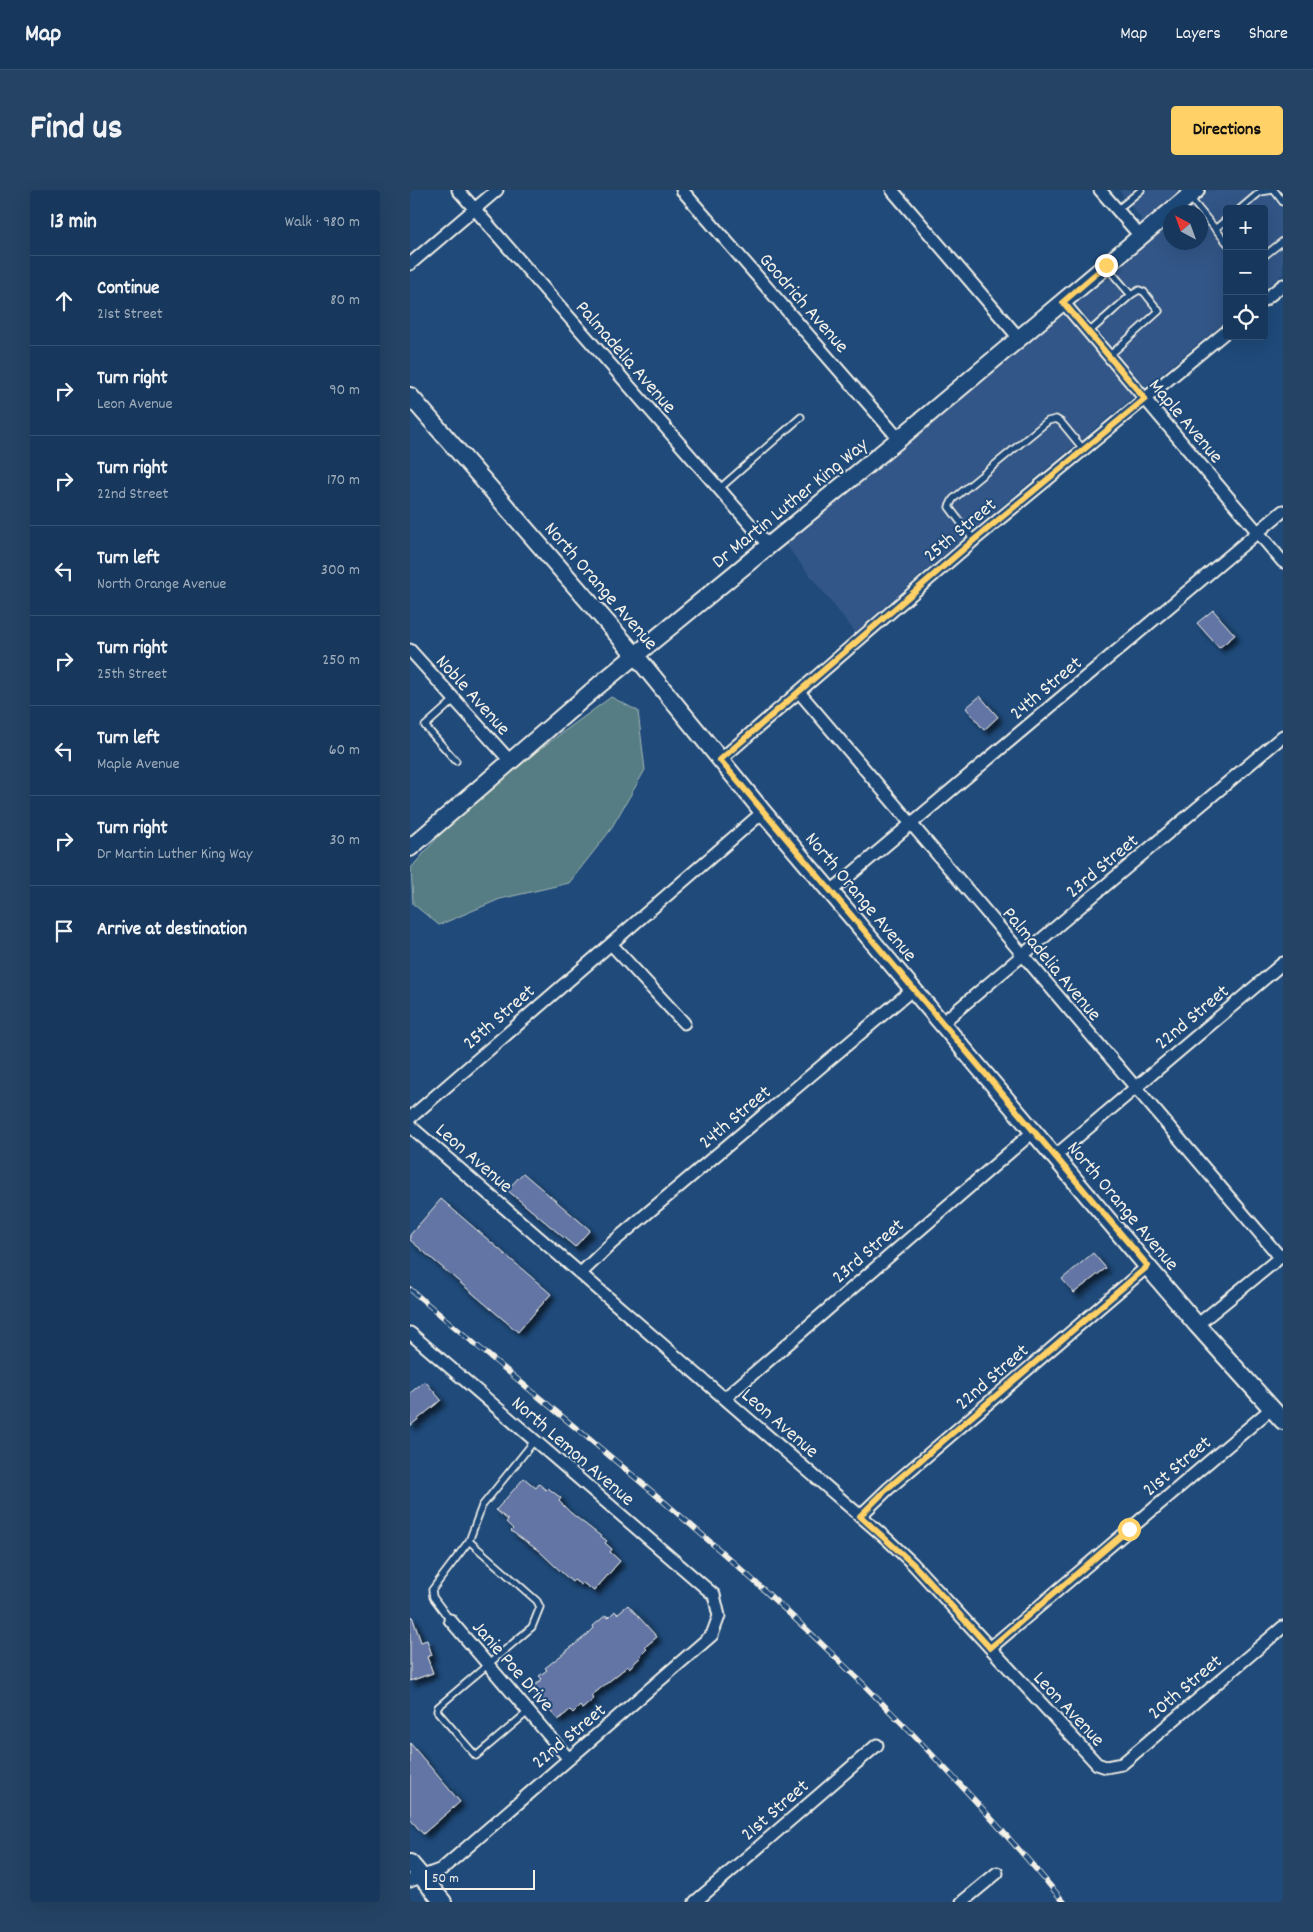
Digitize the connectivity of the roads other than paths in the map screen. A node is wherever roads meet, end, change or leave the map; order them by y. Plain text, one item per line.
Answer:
1 (458, 190) edge
2 (498, 190) edge
3 (682, 190) edge
4 (892, 190) edge
5 (1100, 190) edge
6 (1141, 190) edge
7 (1273, 190) edge
8 (1191, 192) edge
9 (1283, 202) edge
10 (1245, 205) edge
11 (475, 209) junction
12 (1117, 210) junction
13 (1223, 222) edge
14 (1215, 228) junction
15 (1140, 236) junction
16 (1223, 238) edge
17 (1283, 241) edge
18 (1268, 253) edge
19 (410, 264) edge
20 (1106, 265) junction
21 (1283, 285) edge
22 (1132, 295) junction
23 (1268, 297) edge
24 (1063, 302) junction
25 (1089, 332) junction
26 (1223, 334) edge
27 (1019, 338) junction
28 (1109, 356) junction
29 (410, 396) edge
30 (1145, 399) junction
31 (801, 416) dead end
32 (899, 439) junction
33 (1084, 450) junction
34 (719, 489) junction
35 (1283, 511) edge
36 (1258, 532) junction
37 (974, 540) junction
38 (769, 546) junction
39 (1283, 562) edge
40 (410, 650) edge
41 (636, 656) junction
42 (799, 692) junction
43 (454, 700) junction
44 (1283, 736) edge
45 (720, 760) junction
46 (456, 761) dead end
47 (511, 762) junction
48 (764, 812) junction
49 (911, 824) junction
50 (410, 848) edge
51 (830, 892) junction
52 (610, 944) junction
53 (1022, 956) junction
54 (1283, 964) edge
55 (913, 989) junction
56 (684, 1023) dead end
57 (942, 1023) junction
58 (1135, 1088) junction
59 (410, 1118) edge
60 (410, 1126) edge
61 (1033, 1132) junction
62 (1055, 1156) junction
63 (1282, 1256) edge
64 (1148, 1266) junction
65 (581, 1273) junction
66 (1197, 1325) junction
67 (410, 1333) edge
68 (725, 1398) junction
69 (1272, 1408) junction
70 (1283, 1421) edge
71 (535, 1440) junction
72 (860, 1516) junction
73 (469, 1541) junction
74 (714, 1595) joint
75 (450, 1620) joint
76 (1283, 1627) edge
77 (990, 1648) junction
78 (489, 1665) junction
79 (529, 1711) junction
80 (877, 1745) dead end
81 (568, 1758) junction
82 (1106, 1767) joint
83 (410, 1863) edge
84 (997, 1873) dead end
85 (416, 1879) edge
86 (444, 1902) edge
87 (695, 1902) edge
88 (962, 1902) edge

1 - 11 street, Palmadelia Avenue
2 - 11 street
3 - 32 street, Goodrich Avenue
4 - 27 street
5 - 12 street
6 - 12 lane
7 - 9 lane
7 - 10 lane
8 - 14 lane
8 - 15 street, Dr Martin Luther King Way
11 - 19 street
11 - 34 street, Palmadelia Avenue
12 - 15 street
13 - 14 lane
14 - 16 lane
15 - 20 street, Dr Martin Luther King Way
17 - 18 lane
20 - 22 lane
20 - 24 street, Dr Martin Luther King Way
21 - 23 street
22 - 25 lane
22 - 28 lane
24 - 25 street, Maple Avenue
24 - 27 street, Dr Martin Luther King Way
25 - 28 street, Maple Avenue
26 - 30 street, 25th Street
27 - 32 street, Dr Martin Luther King Way
28 - 30 street, Maple Avenue
29 - 41 street, North Orange Avenue
30 - 33 street, 25th Street
30 - 36 street, Maple Avenue
31 - 34 lane
32 - 38 street, Dr Martin Luther King Way
33 - 37 street, 25th Street
33 - 37 lane
34 - 38 street, Palmadelia Avenue
35 - 36 street, 24th Street
36 - 39 street, Maple Avenue
36 - 49 street, 24th Street
37 - 42 street, 25th Street
38 - 41 street, Dr Martin Luther King Way
40 - 43 street, Noble Avenue
41 - 45 street, North Orange Avenue
41 - 47 street, Dr Martin Luther King Way
42 - 45 street, 25th Street
42 - 49 street, Palmadelia Avenue
43 - 46 lane
43 - 47 street, Noble Avenue
44 - 53 street, 23rd Street
45 - 48 street, North Orange Avenue
47 - 50 street, Dr Martin Luther King Way
48 - 51 street, North Orange Avenue
48 - 52 street, 25th Street
49 - 51 street, 24th Street
49 - 53 street, Palmadelia Avenue
51 - 55 street, North Orange Avenue
52 - 56 street
52 - 59 street, 25th Street
53 - 57 street, 23rd Street
53 - 58 street, Palmadelia Avenue
54 - 58 street, 22nd Street
55 - 57 street, North Orange Avenue
55 - 65 street, 24th Street
57 - 61 street, North Orange Avenue
58 - 62 street, 22nd Street
58 - 63 street, Palmadelia Avenue
60 - 65 street, Leon Avenue
61 - 62 street, North Orange Avenue
61 - 68 street, 23rd Street
62 - 64 street, North Orange Avenue
63 - 66 street
64 - 66 street, North Orange Avenue
64 - 72 street, 22nd Street
65 - 68 street, Leon Avenue
66 - 69 street, North Orange Avenue
67 - 71 street, North Lemon Avenue
68 - 72 street, Leon Avenue
69 - 70 street, North Orange Avenue
69 - 77 street, 21st Street
71 - 73 lane
71 - 74 street, North Lemon Avenue
72 - 77 street, Leon Avenue
73 - 75 lane
73 - 78 lane
74 - 81 street, 22nd Street
75 - 78 street, Janie Poe Drive
76 - 82 street, 20th Street
77 - 82 street, Leon Avenue
78 - 79 street, Janie Poe Drive
78 - 79 lane
79 - 81 street, Janie Poe Drive
80 - 87 street, 21st Street
81 - 85 street, 22nd Street
83 - 85 street
84 - 88 street
85 - 86 street

